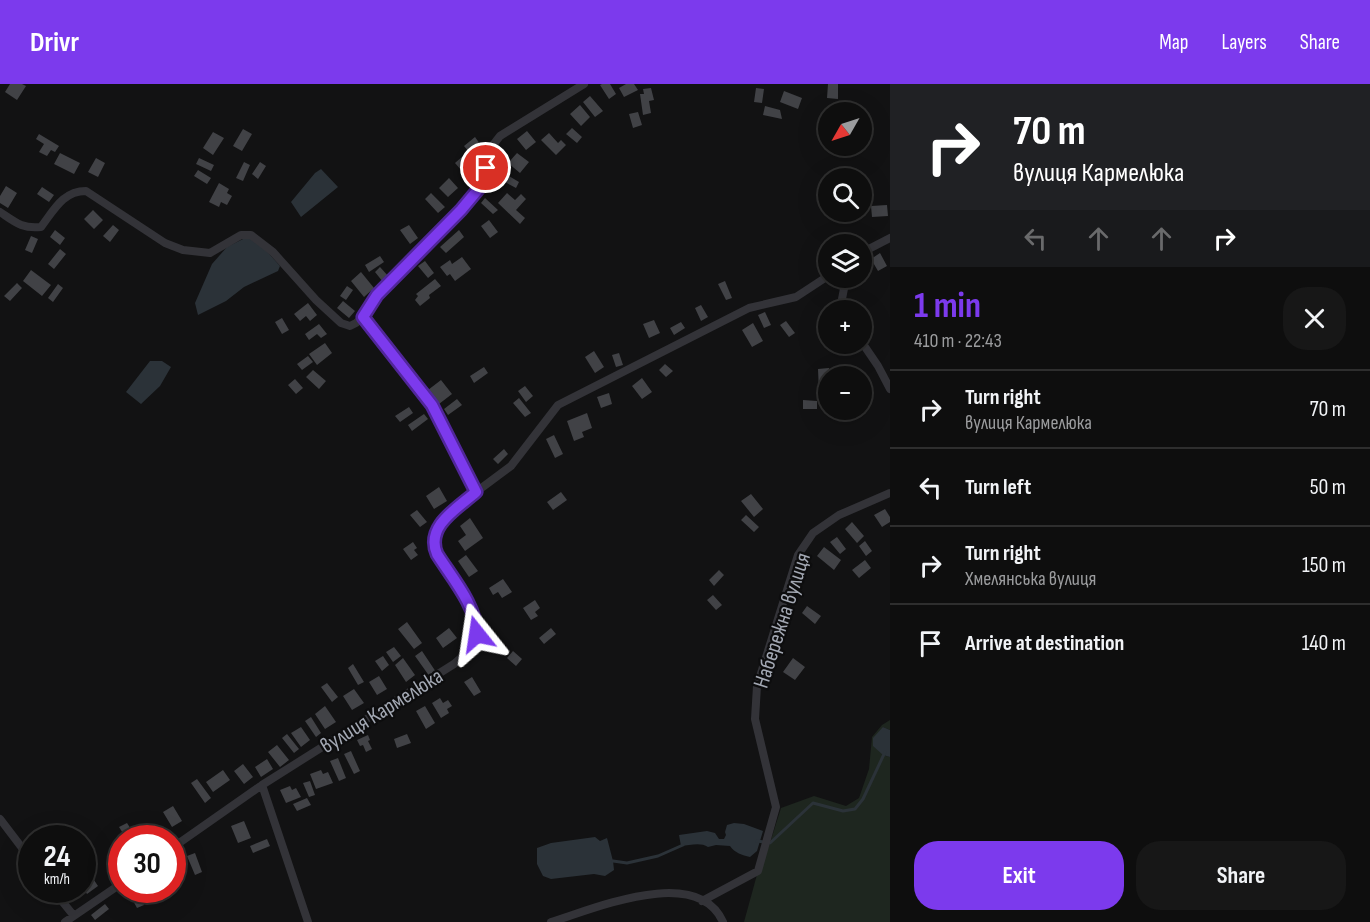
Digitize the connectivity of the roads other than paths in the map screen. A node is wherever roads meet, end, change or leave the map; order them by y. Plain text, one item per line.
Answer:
1 (584, 84) edge
2 (0, 212) edge
3 (890, 238) edge
4 (872, 248) edge
5 (818, 283) edge
6 (363, 317) junction
7 (870, 354) edge
8 (890, 389) edge
9 (476, 492) junction
10 (890, 493) edge
11 (262, 785) junction
12 (0, 819) edge
13 (186, 838) edge
14 (18, 843) edge
15 (108, 893) edge
16 (702, 901) junction
17 (64, 903) edge
18 (74, 916) junction
19 (65, 922) edge
20 (308, 922) edge
21 (551, 922) edge
22 (723, 922) edge

1 - 6 street
2 - 6 street
3 - 4 street
5 - 9 street, вулиця Кармелюка
6 - 9 street
7 - 8 street
9 - 11 street, вулиця Кармелюка
10 - 16 street, Набережна вулиця
11 - 13 street, вулиця Кармелюка
11 - 20 street
12 - 14 street
15 - 18 street
16 - 21 street
16 - 22 street
17 - 18 street
18 - 19 street

